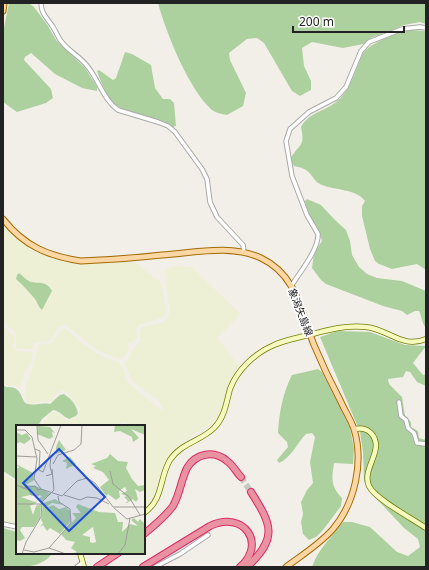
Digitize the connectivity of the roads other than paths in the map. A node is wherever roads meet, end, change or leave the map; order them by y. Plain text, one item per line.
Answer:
1 (4, 3) edge
2 (42, 3) edge
3 (3, 11) edge
4 (426, 28) edge
5 (3, 219) edge
6 (244, 252) junction
7 (292, 285) junction
8 (310, 335) junction
9 (426, 339) edge
10 (399, 402) dead end
11 (354, 428) junction
12 (426, 444) edge
13 (241, 478) tunnel mouth
14 (250, 492) tunnel mouth
15 (145, 512) edge
16 (3, 524) edge
17 (16, 527) edge
18 (426, 528) edge
19 (145, 533) edge
20 (208, 535) dead end
21 (80, 554) edge
22 (116, 554) edge
23 (83, 565) edge
24 (77, 567) edge
25 (97, 567) edge
26 (143, 567) edge
27 (155, 567) edge
28 (240, 567) edge
29 (247, 567) edge
30 (286, 567) edge

1 - 3 main road
2 - 6 street
4 - 7 street
5 - 6 main road, 象潟矢島線
6 - 7 main road, 象潟矢島線
7 - 8 main road, 象潟矢島線
8 - 9 street
8 - 11 main road, 象潟矢島線
8 - 15 street
10 - 12 street
11 - 18 street
11 - 30 main road, 象潟矢島線
13 - 19 highway
14 - 29 highway
16 - 17 street
20 - 27 street
21 - 23 street
22 - 25 highway
23 - 24 street
26 - 28 highway

